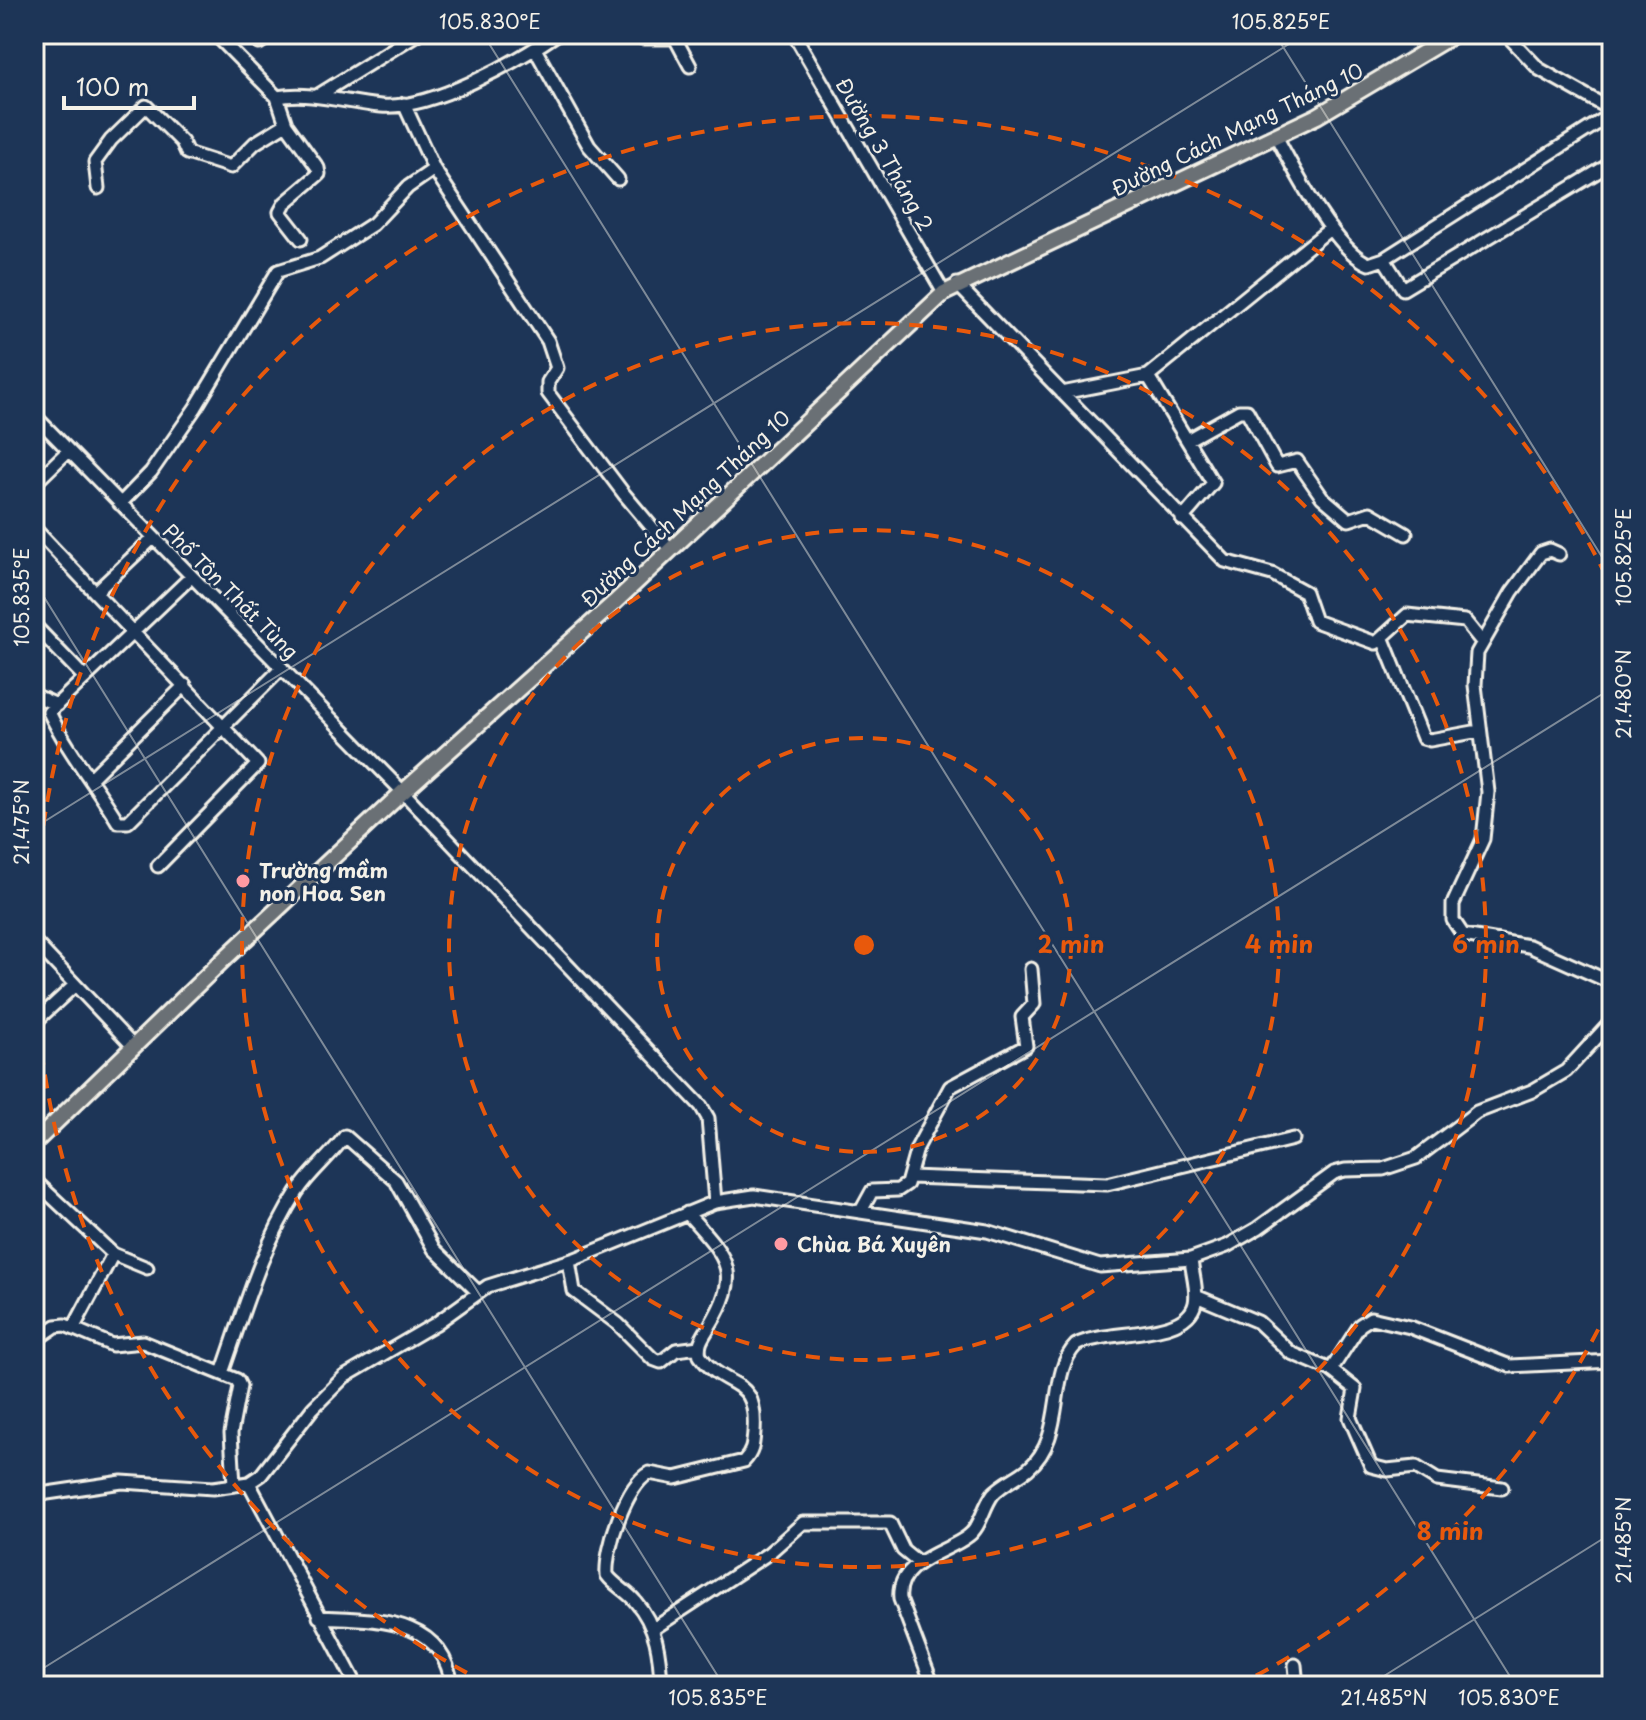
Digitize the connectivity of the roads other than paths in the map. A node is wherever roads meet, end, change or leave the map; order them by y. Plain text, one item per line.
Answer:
1 (215, 34) edge
2 (273, 34) edge
3 (557, 34) edge
4 (634, 34) edge
5 (794, 34) edge
6 (1455, 34) edge
7 (1506, 34) edge
8 (415, 35) edge
9 (259, 43) dead end
10 (535, 49) junction
11 (690, 66) dead end
12 (317, 96) junction
13 (277, 97) junction
14 (404, 104) junction
15 (1612, 112) edge
16 (286, 124) junction
17 (1276, 136) junction
18 (1612, 163) edge
19 (434, 169) junction
20 (618, 179) dead end
21 (98, 188) dead end
22 (1331, 228) junction
23 (301, 239) dead end
24 (1384, 259) junction
25 (950, 288) junction
26 (1148, 376) junction
27 (1062, 393) junction
28 (34, 415) edge
29 (1189, 439) junction
30 (68, 451) junction
31 (34, 484) edge
32 (120, 504) junction
33 (1182, 519) junction
34 (34, 528) edge
35 (1406, 534) dead end
36 (153, 538) junction
37 (671, 550) junction
38 (1559, 554) dead end
39 (191, 577) junction
40 (96, 592) junction
41 (34, 625) edge
42 (133, 631) junction
43 (1383, 639) junction
44 (1482, 642) junction
45 (282, 668) junction
46 (85, 678) junction
47 (185, 685) junction
48 (34, 695) edge
49 (57, 705) junction
50 (224, 726) junction
51 (1479, 731) junction
52 (91, 778) junction
53 (403, 792) junction
54 (158, 866) dead end
55 (34, 941) edge
56 (1031, 969) dead end
57 (1612, 983) edge
58 (75, 985) junction
59 (1612, 1021) edge
60 (34, 1023) edge
61 (132, 1045) junction
62 (1293, 1139) dead end
63 (34, 1143) edge
64 (910, 1177) junction
65 (34, 1180) edge
66 (715, 1202) junction
67 (861, 1211) junction
68 (687, 1213) junction
69 (113, 1254) junction
70 (1191, 1259) junction
71 (569, 1261) junction
72 (147, 1268) dead end
73 (478, 1292) junction
74 (1196, 1296) junction
75 (74, 1327) junction
76 (34, 1341) edge
77 (699, 1347) junction
78 (1612, 1361) edge
79 (1331, 1370) junction
80 (222, 1373) junction
81 (249, 1483) junction
82 (234, 1485) junction
83 (1502, 1488) dead end
84 (34, 1495) edge
85 (919, 1563) junction
86 (319, 1617) junction
87 (653, 1629) junction
88 (1295, 1665) dead end
89 (357, 1686) edge
90 (452, 1686) edge
91 (661, 1686) edge
92 (933, 1686) edge
93 (1297, 1686) edge

1 - 13 street
2 - 9 street
3 - 10 street
4 - 11 street
5 - 25 street, Đường 3 Tháng 2
6 - 17 main road, Đường Cách Mạng Tháng 10
7 - 15 street
8 - 12 street
10 - 14 street
10 - 20 street
12 - 13 street
12 - 14 street
13 - 16 street
14 - 19 street
15 - 24 street
16 - 21 street
16 - 23 street
17 - 22 street
17 - 25 main road, Đường Cách Mạng Tháng 10
18 - 24 street
19 - 32 street
19 - 37 street
22 - 24 street
22 - 26 street
25 - 27 street, Đường 3 Tháng 2
25 - 37 main road, Đường Cách Mạng Tháng 10
26 - 27 street
26 - 29 street
27 - 33 street, Đường 3 Tháng 2
28 - 30 street, Phố Tôn Thất Tùng
29 - 33 street
29 - 35 street
30 - 31 street
30 - 32 street, Phố Tôn Thất Tùng
32 - 36 street, Phố Tôn Thất Tùng
33 - 43 street, Đường 3 Tháng 2
34 - 40 street
36 - 39 street, Phố Tôn Thất Tùng
36 - 40 street
37 - 53 main road, Đường Cách Mạng Tháng 10
38 - 44 street
39 - 42 street
39 - 45 street, Phố Tôn Thất Tùng
40 - 42 street
41 - 46 street
42 - 46 street
42 - 47 street
43 - 44 street
43 - 51 street
44 - 51 street
45 - 50 street
45 - 53 street, Phố Tôn Thất Tùng
46 - 49 street
47 - 50 street
47 - 52 street
48 - 49 street
49 - 52 street
50 - 52 street
50 - 54 street
51 - 57 street
53 - 61 main road, Đường Cách Mạng Tháng 10
53 - 66 street, Phố Tôn Thất Tùng
55 - 58 street
56 - 64 street
58 - 60 street
58 - 61 street
59 - 70 street
61 - 63 main road, Đường Cách Mạng Tháng 10
62 - 64 street
64 - 67 street
65 - 69 street
66 - 67 street
66 - 68 street
67 - 70 street
68 - 71 street
68 - 77 street
69 - 72 street
69 - 75 street
70 - 74 street
71 - 73 street
71 - 77 street
73 - 80 street
73 - 81 street
74 - 79 street
74 - 85 street
75 - 76 street
75 - 80 street
77 - 87 street
78 - 79 street
79 - 83 street
80 - 82 street
81 - 82 street
81 - 86 street
82 - 84 street
85 - 87 street
85 - 92 street
86 - 89 street
86 - 90 street
87 - 91 street
88 - 93 street

